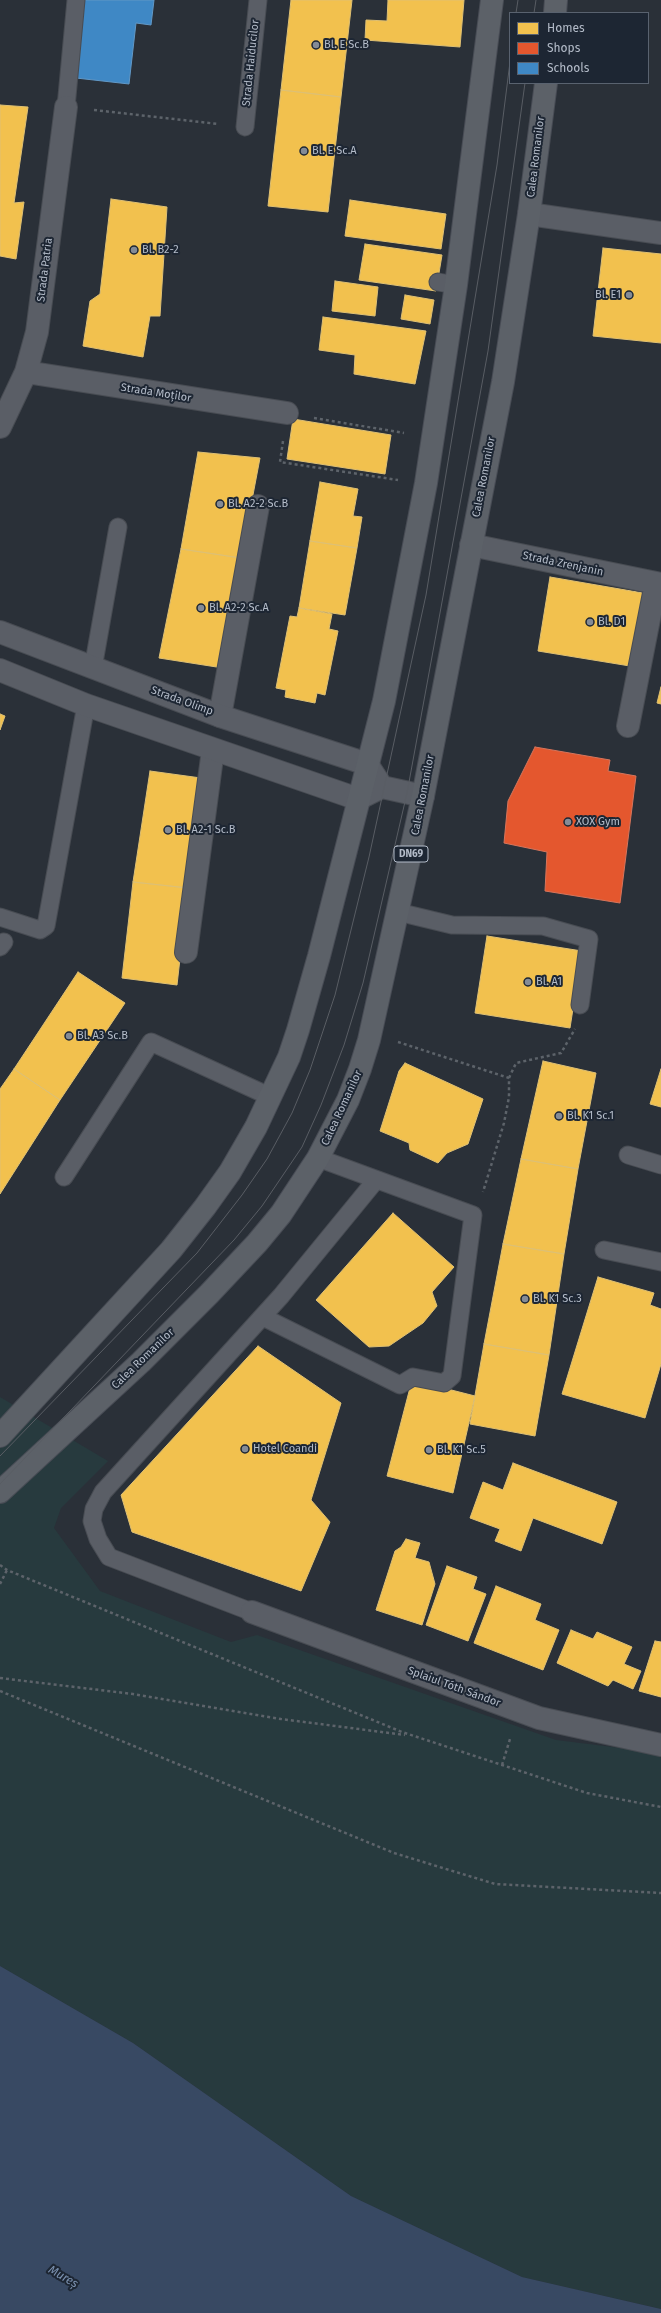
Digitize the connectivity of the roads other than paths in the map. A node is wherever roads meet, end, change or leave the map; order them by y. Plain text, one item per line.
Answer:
1 (76, 0) edge
2 (258, 0) edge
3 (492, 0) edge
4 (556, 0) edge
5 (555, 12) edge
6 (546, 84) edge
7 (66, 107) joint
8 (245, 127) road end
9 (529, 214) junction
10 (661, 233) edge
11 (26, 372) junction
12 (287, 413) road end
13 (0, 427) edge
14 (258, 506) dead end
15 (118, 527) dead end
16 (470, 545) junction
17 (658, 584) edge
18 (0, 632) edge
19 (93, 668) junction
20 (0, 670) edge
21 (86, 705) junction
22 (220, 716) junction
23 (628, 726) dead end
24 (213, 750) junction
25 (367, 764) junction
26 (382, 787) junction
27 (423, 796) junction
28 (358, 799) junction
29 (398, 912) junction
30 (0, 917) edge
31 (186, 952) dead end
32 (580, 1005) road end
33 (271, 1097) junction
34 (628, 1155) dead end
35 (318, 1158) junction
36 (661, 1164) edge
37 (64, 1177) dead end
38 (376, 1180) junction
39 (604, 1250) dead end
40 (661, 1262) edge
41 (262, 1317) junction
42 (0, 1436) edge
43 (0, 1492) edge
44 (252, 1612) joint
45 (661, 1744) edge

1 - 7 lane
2 - 8 lane, Strada Haiducilor
3 - 25 main road
4 - 5 main road
6 - 9 main road, Calea Romanilor / DN69
7 - 11 street, Strada Patria
9 - 10 street
9 - 16 main road, Calea Romanilor / DN69
11 - 12 street, Strada Moților
11 - 13 street, Strada Patria
14 - 22 street
15 - 19 lane
16 - 17 street, Strada Zrenjanin
16 - 27 main road, Calea Romanilor / DN69
17 - 23 street, Strada Zrenjanin
18 - 19 street, Strada Olimp
19 - 22 street, Strada Olimp
20 - 21 street
21 - 24 street
21 - 30 lane
22 - 25 street, Strada Olimp
24 - 28 street
24 - 31 street
25 - 26 street
25 - 28 main road
26 - 27 street
26 - 28 street
27 - 29 main road, Calea Romanilor / DN69
28 - 33 main road
29 - 32 lane
29 - 35 main road, Calea Romanilor / DN69
33 - 37 lane
33 - 42 main road
34 - 36 lane
35 - 38 lane
35 - 43 main road, Calea Romanilor / DN69
38 - 41 lane
38 - 41 lane
39 - 40 lane
41 - 44 lane
44 - 45 street, Splaiul Tóth Sándor

